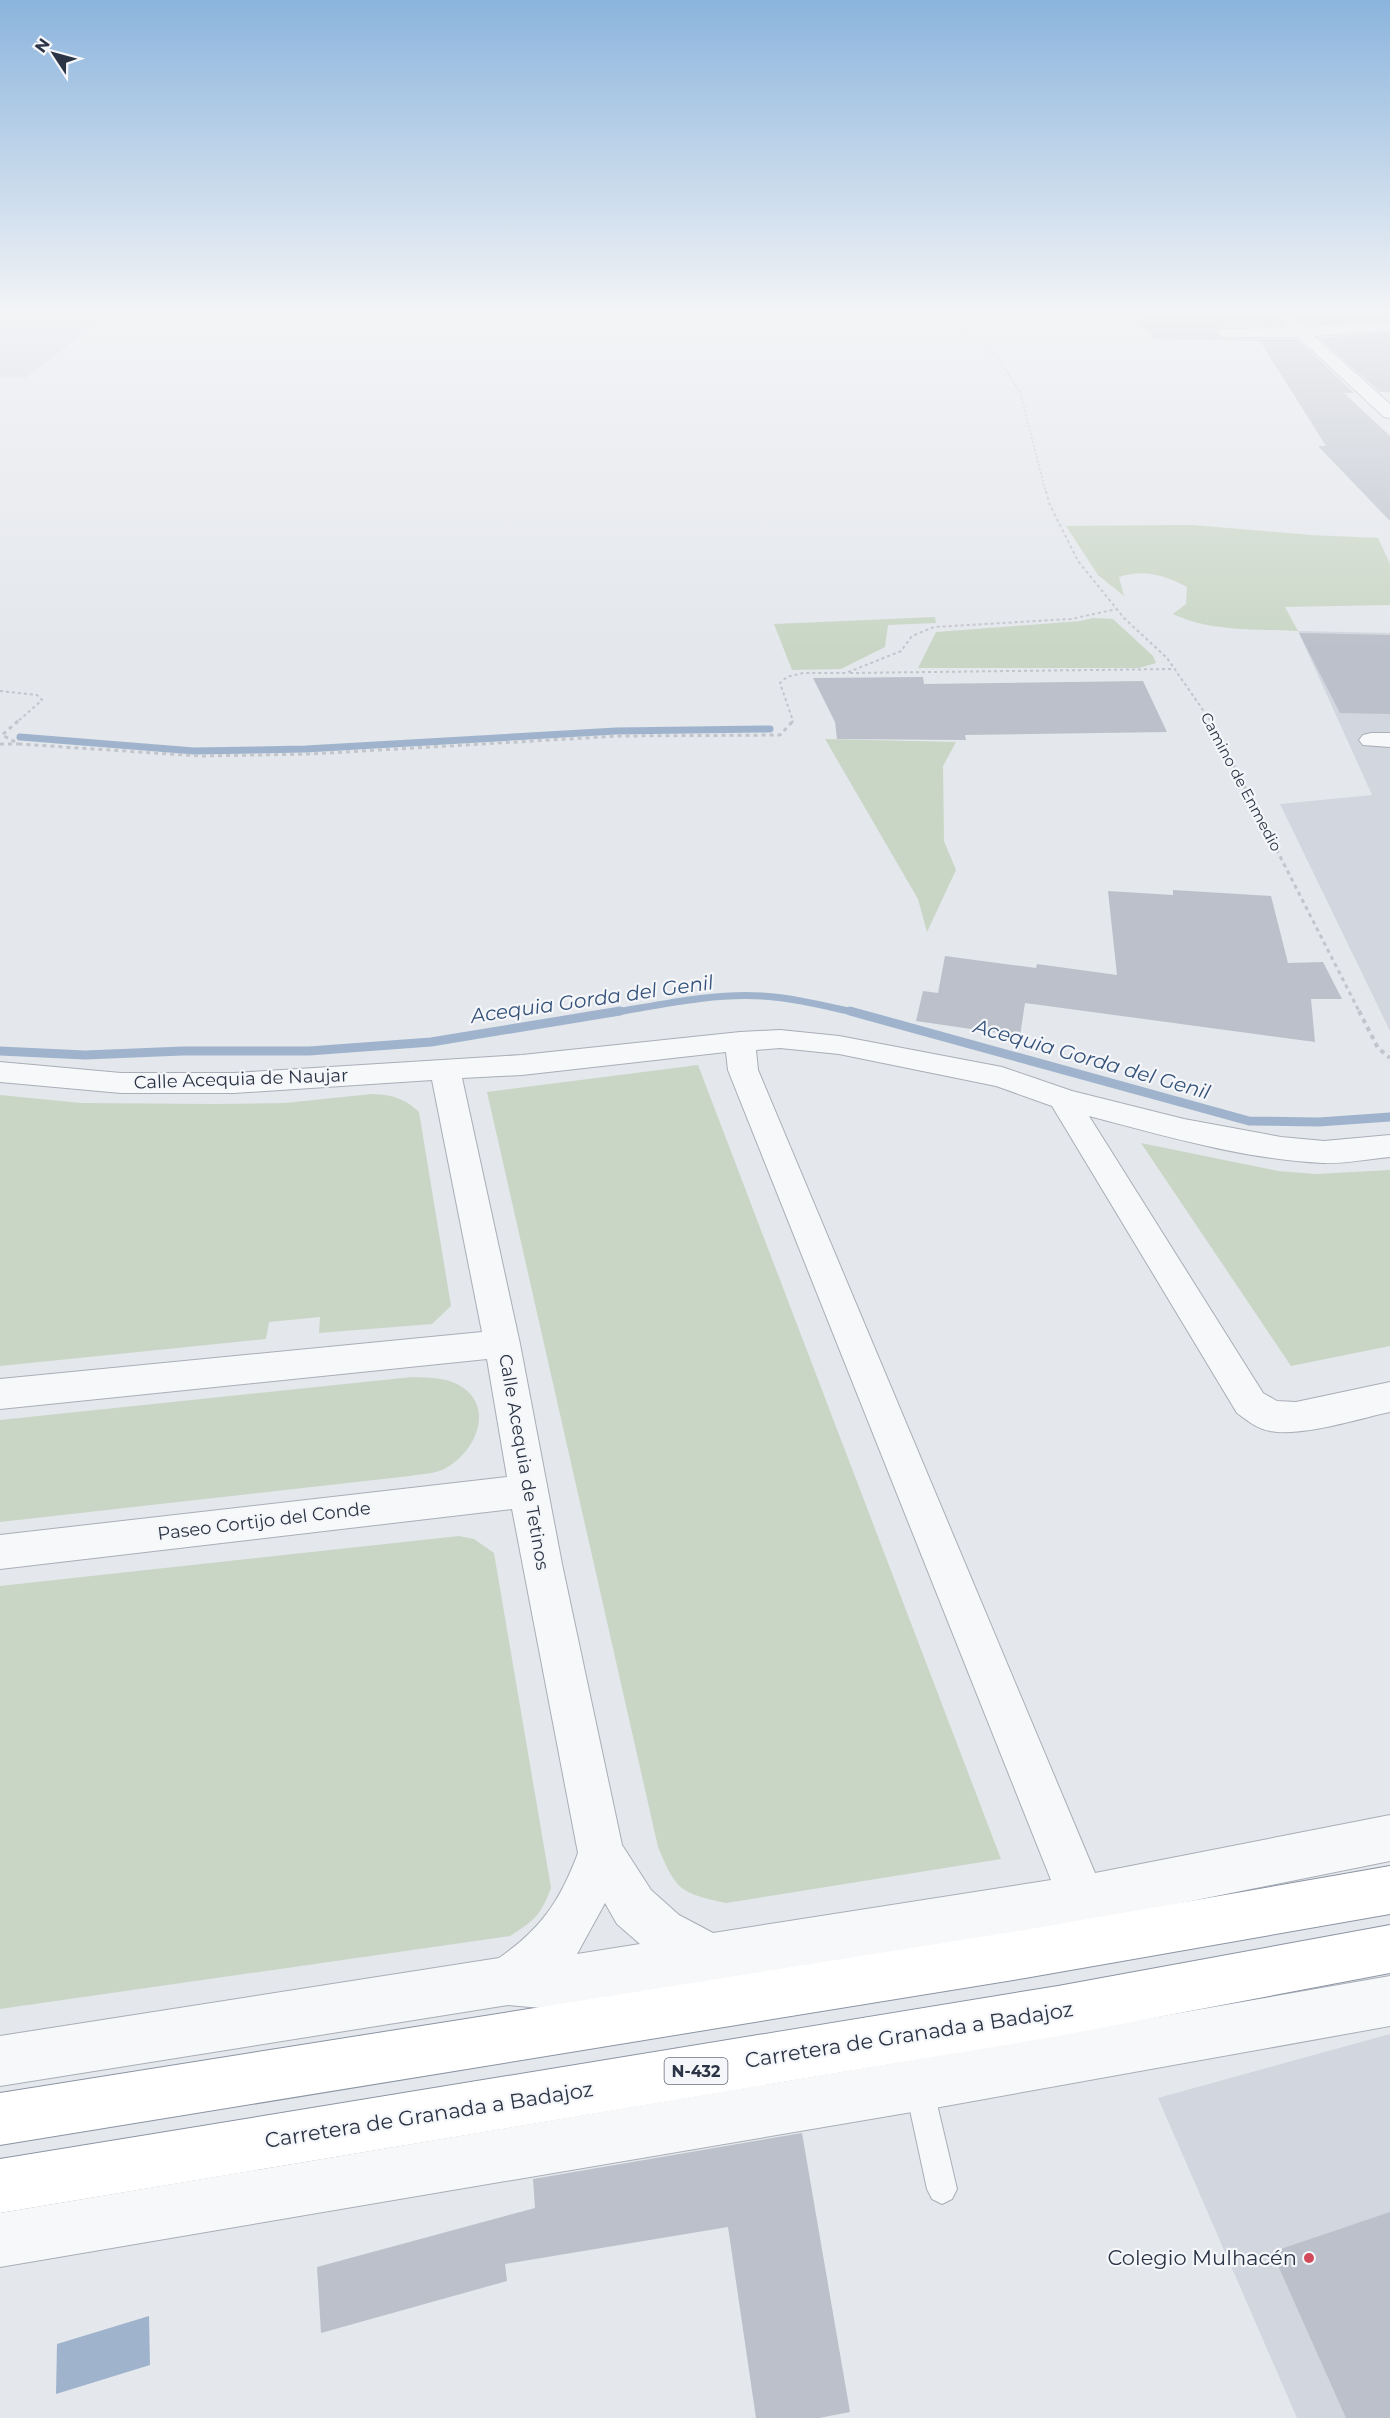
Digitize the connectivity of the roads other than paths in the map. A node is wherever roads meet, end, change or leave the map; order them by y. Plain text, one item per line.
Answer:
1 (740, 1041) junction
2 (446, 1071) junction
3 (0, 1072) edge
4 (1063, 1099) junction
5 (1390, 1146) edge
6 (502, 1344) junction
7 (0, 1394) edge
8 (1390, 1397) edge
9 (529, 1491) junction
10 (0, 1552) edge
11 (1390, 1838) edge
12 (601, 1853) junction
13 (1390, 1890) edge
14 (1082, 1899) junction
15 (1390, 1949) edge
16 (710, 1957) junction
17 (508, 1981) junction
18 (1390, 2001) edge
19 (0, 2061) edge
20 (918, 2085) junction
21 (0, 2119) edge
22 (0, 2186) edge
23 (942, 2189) dead end
24 (0, 2240) edge

1 - 2 street, Calle Acequia de Naujar
1 - 4 street, Calle Acequia de Naujar
1 - 14 street
2 - 3 street, Calle Acequia de Naujar
2 - 6 street, Calle Acequia de Tetinos
4 - 5 street, Calle Acequia de Naujar
4 - 8 street
6 - 7 street
6 - 9 street, Calle Acequia de Tetinos
9 - 10 street, Paseo Cortijo del Conde
9 - 12 street, Calle Acequia de Tetinos
11 - 14 street
12 - 16 street, Calle Acequia de Tetinos
12 - 17 street, Calle Acequia de Tetinos
13 - 21 highway
14 - 16 street
15 - 22 highway, Carretera de Granada a Badajoz / N-432
16 - 17 street
17 - 19 street
18 - 20 street
20 - 23 lane
20 - 24 street

